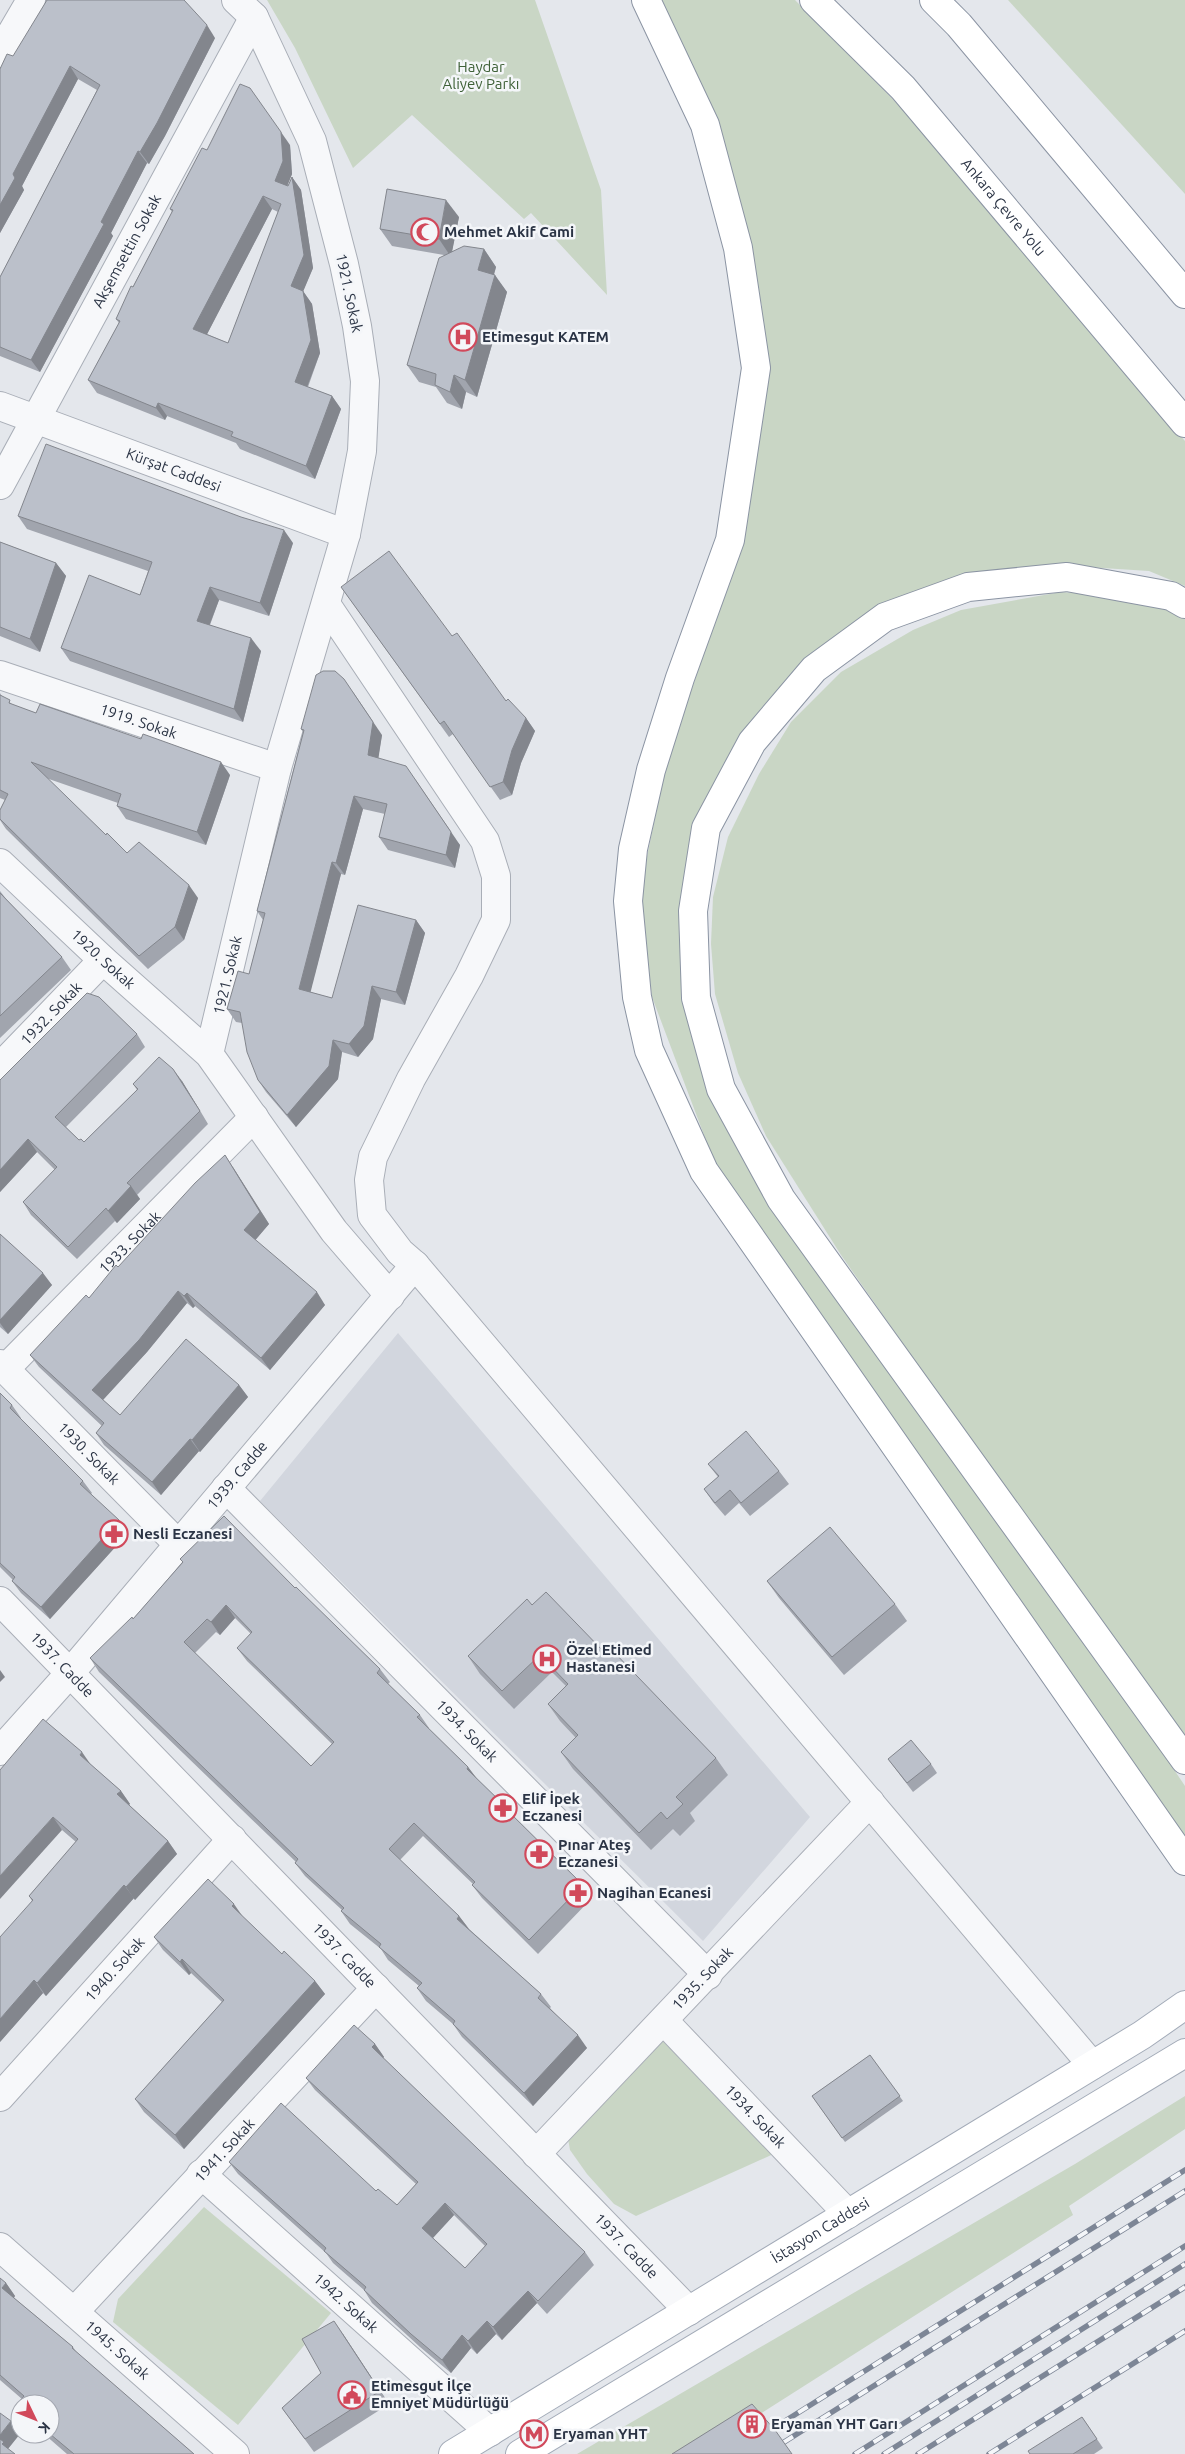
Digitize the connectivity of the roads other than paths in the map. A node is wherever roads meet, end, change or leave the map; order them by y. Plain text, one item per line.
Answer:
1 (646, 0) edge
2 (814, 0) edge
3 (934, 0) edge
4 (28, 1) edge
5 (245, 9) edge
6 (0, 53) edge
7 (1185, 294) edge
8 (0, 406) edge
9 (36, 420) junction
10 (1185, 423) edge
11 (0, 485) edge
12 (346, 534) junction
13 (326, 604) junction
14 (1185, 604) edge
15 (0, 675) edge
16 (277, 768) junction
17 (0, 863) edge
18 (102, 960) junction
19 (208, 1054) junction
20 (0, 1067) edge
21 (254, 1117) junction
22 (415, 1265) junction
23 (390, 1296) junction
24 (2, 1366) edge
25 (226, 1488) junction
26 (178, 1544) junction
27 (0, 1601) edge
28 (70, 1673) junction
29 (0, 1751) edge
30 (1185, 1760) edge
31 (870, 1802) junction
32 (232, 1839) junction
33 (1185, 1861) edge
34 (708, 1975) junction
35 (376, 1988) junction
36 (1185, 2005) edge
37 (664, 2021) junction
38 (1185, 2052) edge
39 (1092, 2065) junction
40 (0, 2097) edge
41 (536, 2154) junction
42 (201, 2174) junction
43 (848, 2214) junction
44 (0, 2247) edge
45 (689, 2311) junction
46 (74, 2312) junction
47 (490, 2432) junction
48 (235, 2454) edge
49 (453, 2454) edge
50 (520, 2454) edge

1 - 33 main road
2 - 10 main road, Ankara Çevre Yolu
3 - 7 main road
4 - 6 street
5 - 9 street, Akşemsettin Sokak
5 - 12 street, 1921. Sokak
8 - 9 street, Kürşat Caddesi
9 - 11 street, Akşemsettin Sokak
9 - 12 street, Kürşat Caddesi
12 - 13 street, 1921. Sokak
13 - 16 street, 1921. Sokak
13 - 22 street
14 - 30 main road
15 - 16 street, 1919. Sokak
16 - 19 street, 1921. Sokak
17 - 18 street, 1920. Sokak
18 - 19 street, 1920. Sokak
18 - 20 street, 1932. Sokak
19 - 21 street
21 - 23 street
21 - 24 street, 1933. Sokak
22 - 23 street, 1939. Cadde
22 - 31 street
23 - 25 street, 1939. Cadde
24 - 26 street, 1930. Sokak
25 - 26 street, 1939. Cadde
25 - 34 street, 1934. Sokak
26 - 28 street, 1939. Cadde
27 - 28 street, 1937. Cadde
28 - 29 street, 1939. Cadde
28 - 32 street, 1937. Cadde
31 - 34 street, 1935. Sokak
31 - 39 street
32 - 35 street, 1937. Cadde
32 - 40 street, 1940. Sokak
34 - 37 street, 1935. Sokak
35 - 41 street, 1937. Cadde
35 - 42 street, 1941. Sokak
36 - 39 main road, İstasyon Caddesi
37 - 41 street, 1935. Sokak
37 - 43 street, 1934. Sokak
38 - 50 main road
39 - 43 main road, İstasyon Caddesi
41 - 45 street, 1937. Cadde
42 - 46 street, 1941. Sokak
42 - 47 street, 1942. Sokak
43 - 45 main road, İstasyon Caddesi
44 - 46 street, 1945. Sokak
45 - 47 main road, İstasyon Caddesi
46 - 48 street, 1945. Sokak
47 - 49 main road, İstasyon Caddesi

